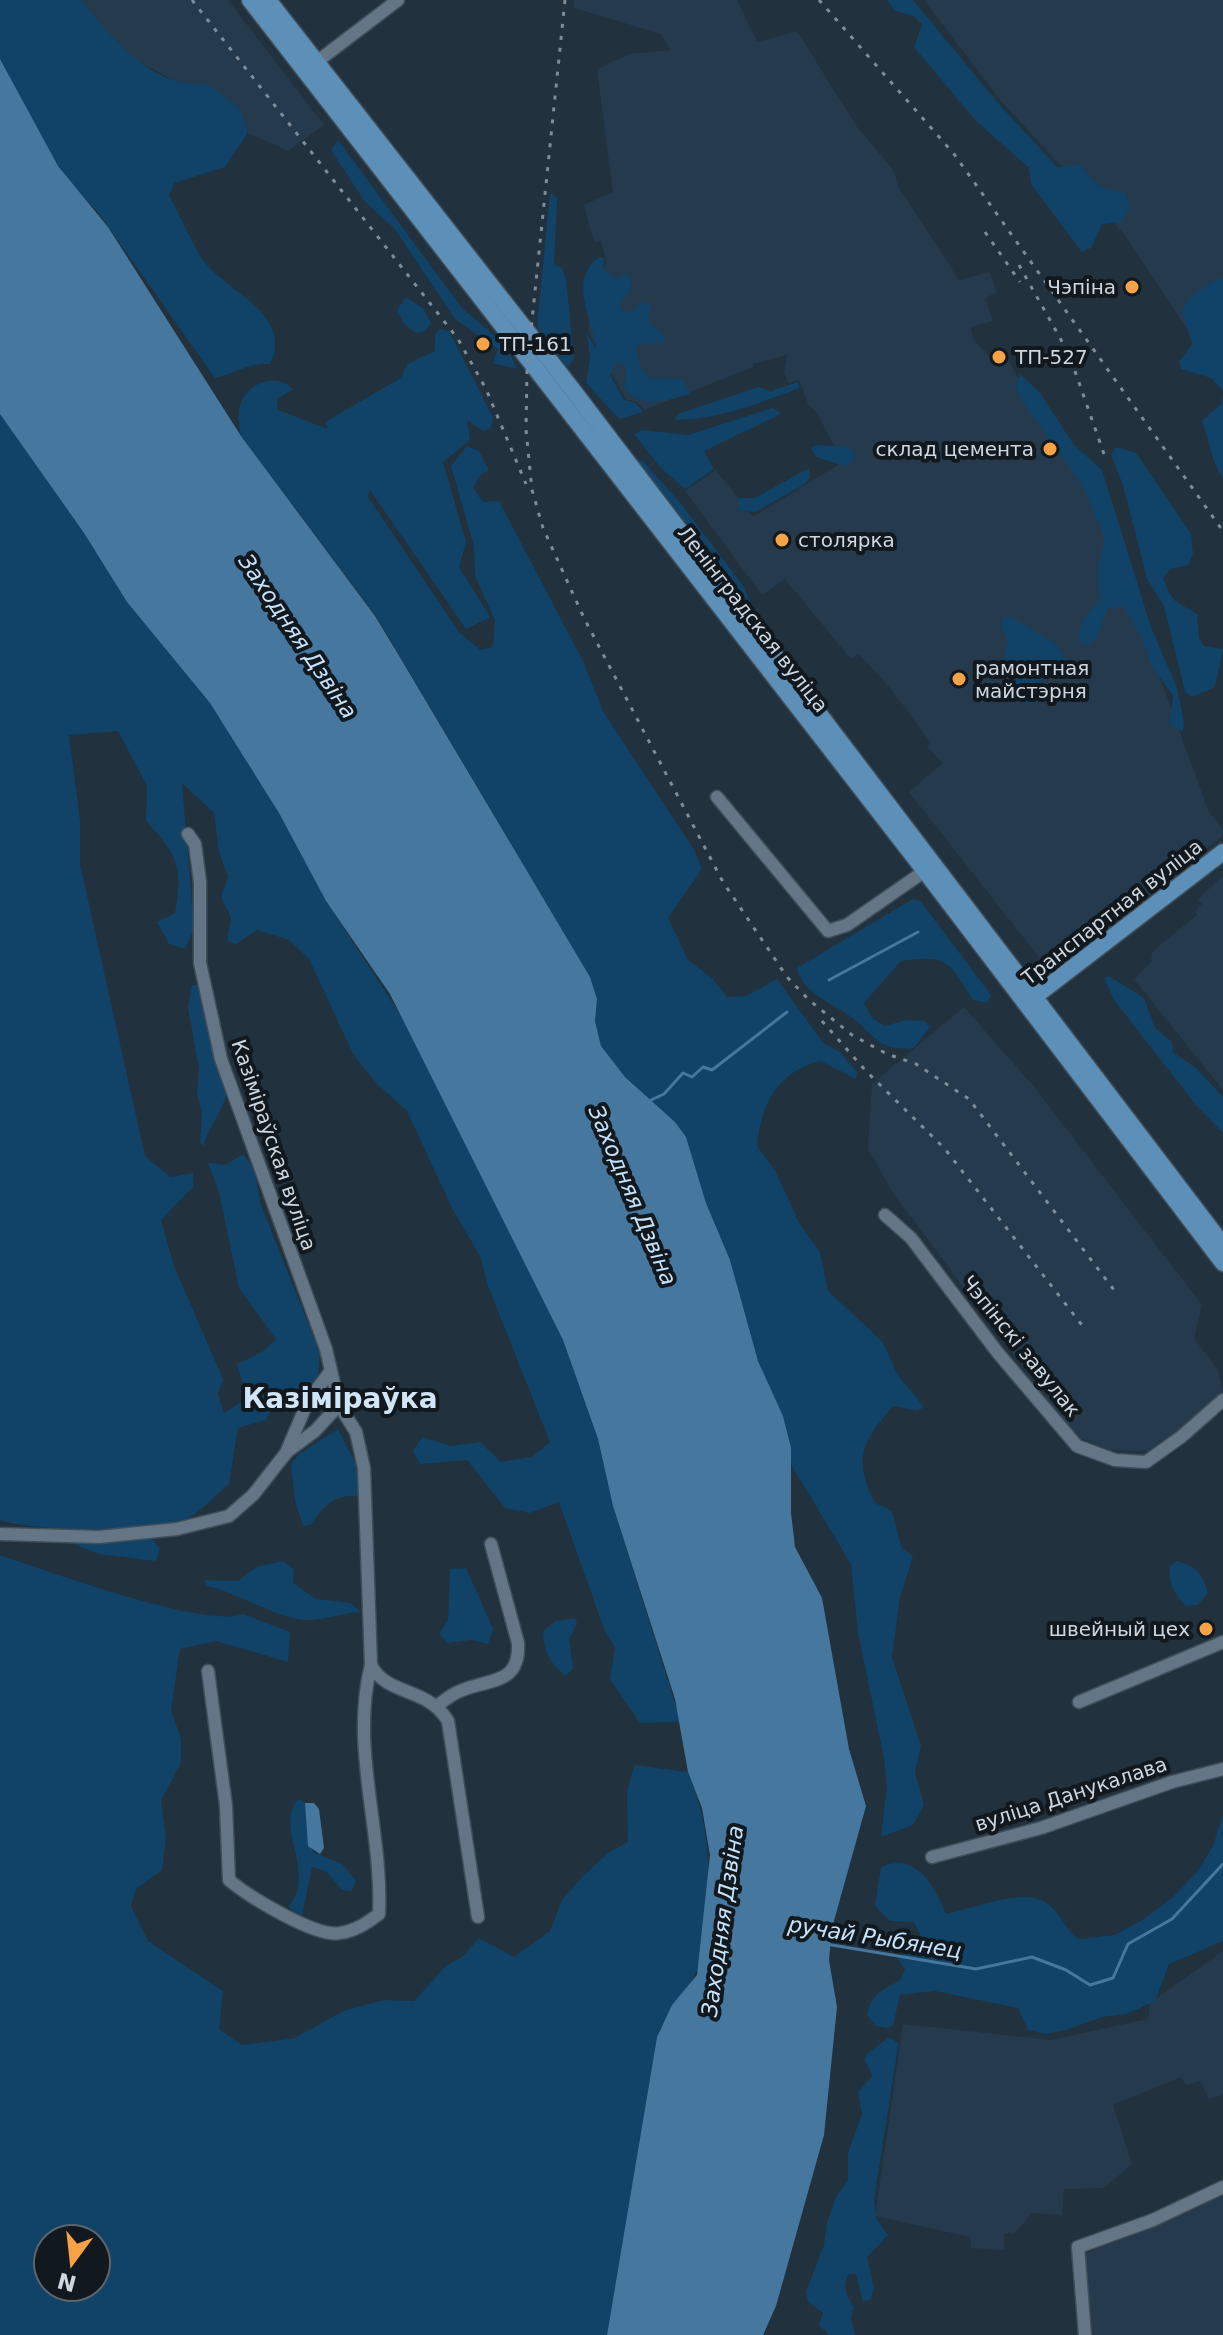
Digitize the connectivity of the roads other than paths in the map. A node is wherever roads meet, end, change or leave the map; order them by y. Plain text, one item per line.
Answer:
1 (250, 0) edge
2 (268, 0) edge
3 (398, 0) edge
4 (309, 67) junction
5 (609, 438) junction
6 (593, 447) junction
7 (808, 711) junction
8 (717, 797) dead end
9 (188, 834) dead end
10 (1223, 852) edge
11 (930, 868) junction
12 (1030, 1000) junction
13 (885, 1215) dead end
14 (1223, 1245) edge
15 (1223, 1263) edge
16 (330, 1372) junction
17 (1223, 1400) edge
18 (339, 1405) junction
19 (286, 1453) junction
20 (0, 1534) edge
21 (491, 1544) dead end
22 (1223, 1642) edge
23 (371, 1665) junction
24 (208, 1671) dead end
25 (1079, 1702) dead end
26 (438, 1705) junction
27 (1223, 1769) edge
28 (932, 1857) dead end
29 (478, 1917) dead end
30 (1223, 2187) edge
31 (1085, 2335) edge

1 - 4 main road, Ленінградская вуліца
2 - 4 main road, Ленінградская вуліца
3 - 4 street
4 - 5 main road, Ленінградская вуліца
4 - 6 main road, Ленінградская вуліца
5 - 6 street
5 - 7 main road, Ленінградская вуліца
6 - 7 main road, Ленінградская вуліца
7 - 11 main road, Ленінградская вуліца
8 - 11 street
9 - 16 street, Казіміраўская вуліца
10 - 12 main road, Транспартная вуліца
11 - 12 main road, Ленінградская вуліца
12 - 14 main road, Ленінградская вуліца
12 - 15 main road, Ленінградская вуліца
13 - 17 street, Чэпінскі завулак
16 - 18 street, Казіміраўская вуліца
16 - 19 street
18 - 19 street
18 - 23 street, Казіміраўская вуліца
19 - 20 street
21 - 26 street
22 - 25 street
23 - 24 street, Казіміраўская вуліца
23 - 26 street
26 - 29 street
27 - 28 street, вуліца Данукалава
30 - 31 street

